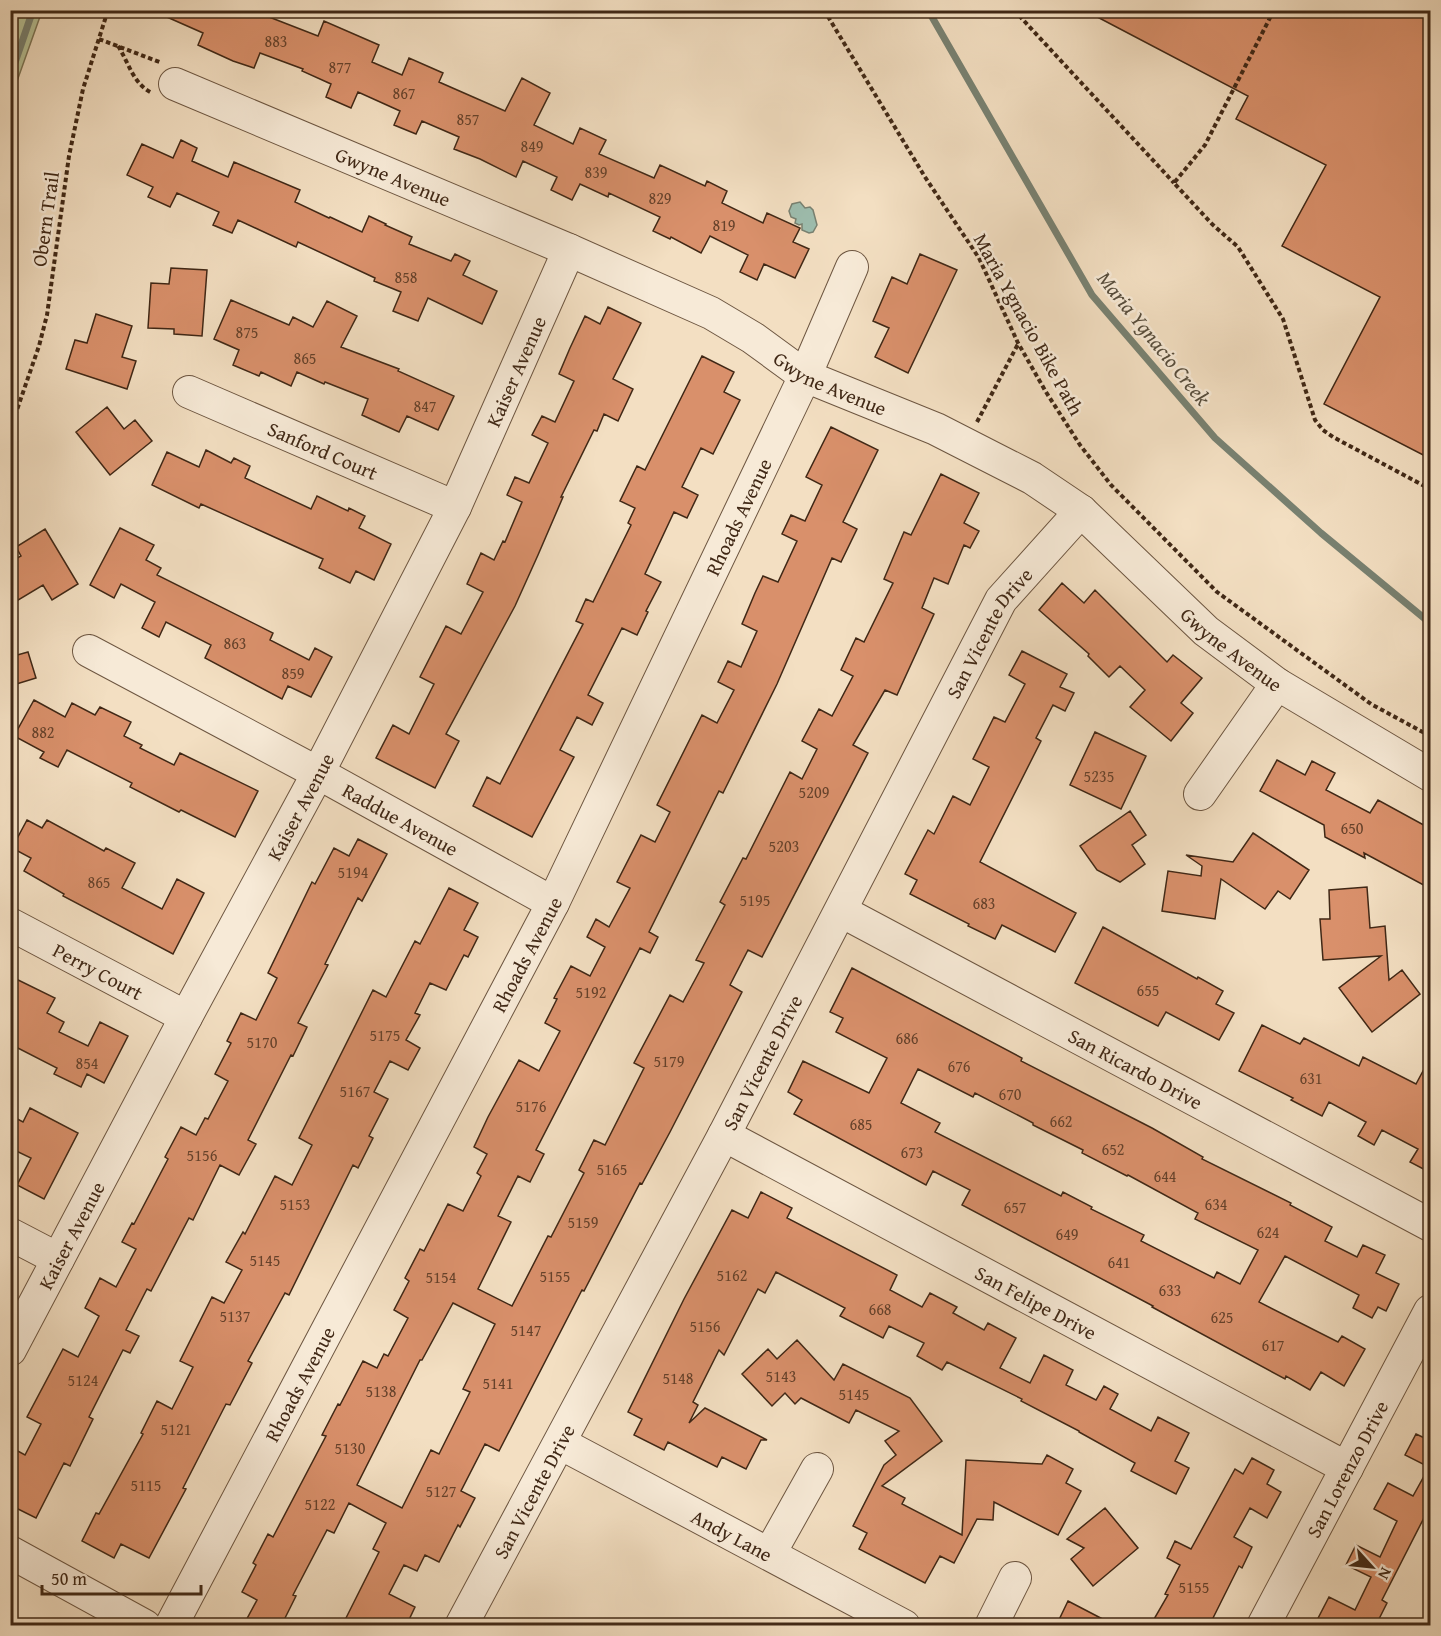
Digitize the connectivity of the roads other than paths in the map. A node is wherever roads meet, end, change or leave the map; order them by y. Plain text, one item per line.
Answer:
1 (175, 84) road end
2 (568, 250) junction
3 (852, 267) dead end
4 (805, 376) junction
5 (189, 392) dead end
6 (455, 507) junction
7 (1081, 511) junction
8 (89, 651) dead end
9 (1277, 684) junction
10 (318, 773) junction
11 (1431, 775) edge
12 (1200, 794) dead end
13 (554, 903) junction
14 (841, 911) junction
15 (10, 924) edge
16 (186, 1017) junction
17 (724, 1135) junction
18 (1431, 1225) edge
19 (10, 1234) edge
20 (58, 1260) junction
21 (1431, 1311) edge
22 (10, 1350) edge
23 (560, 1443) junction
24 (1347, 1468) junction
25 (817, 1469) dead end
26 (10, 1551) edge
27 (770, 1553) junction
28 (1015, 1578) dead end
29 (145, 1626) edge
30 (171, 1626) edge
31 (461, 1626) edge
32 (904, 1626) edge
33 (991, 1626) edge
34 (1263, 1626) edge

1 - 2 street, Gwyne Avenue
2 - 4 street, Gwyne Avenue
2 - 6 street, Kaiser Avenue
3 - 4 street, Rhoads Avenue
4 - 7 street, Gwyne Avenue
4 - 13 street, Rhoads Avenue
5 - 6 street, Sanford Court
6 - 10 street, Kaiser Avenue
7 - 9 street, Gwyne Avenue
7 - 14 street, San Vicente Drive
8 - 10 street, Raddue Avenue
9 - 11 street, Gwyne Avenue
9 - 12 street
10 - 13 street, Raddue Avenue
10 - 16 street, Kaiser Avenue
13 - 30 street, Rhoads Avenue
14 - 17 street, San Vicente Drive
14 - 18 street, San Ricardo Drive
15 - 16 street, Perry Court
16 - 20 street, Kaiser Avenue
17 - 23 street, San Vicente Drive
17 - 24 street, San Felipe Drive
19 - 20 street
20 - 22 street, Kaiser Avenue
21 - 24 street, San Lorenzo Drive
23 - 27 street, Andy Lane
23 - 31 street, San Vicente Drive
24 - 34 street, San Lorenzo Drive
25 - 27 street
26 - 29 street
27 - 32 street, Andy Lane
28 - 33 street

